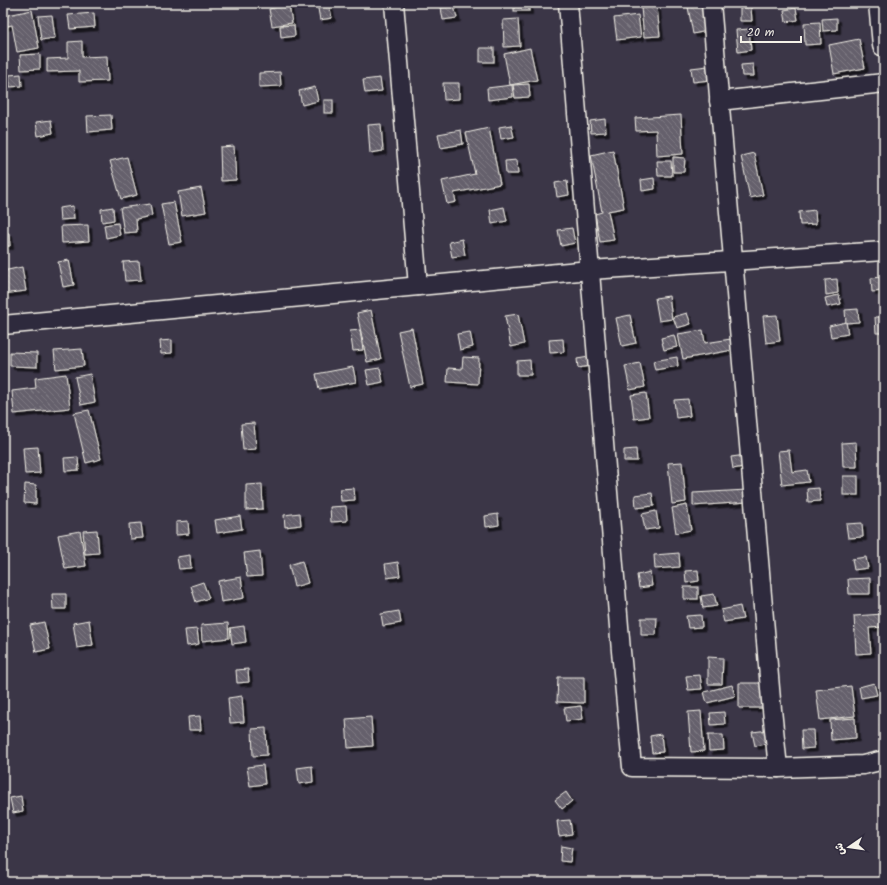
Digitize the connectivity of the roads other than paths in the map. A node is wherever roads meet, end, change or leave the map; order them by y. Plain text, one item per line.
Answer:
1 (394, 3) edge
2 (568, 3) edge
3 (711, 3) edge
4 (880, 3) edge
5 (884, 45) edge
6 (884, 83) edge
7 (719, 101) junction
8 (884, 251) edge
9 (733, 261) junction
10 (590, 270) junction
11 (418, 286) junction
12 (3, 324) edge
13 (884, 760) edge
14 (778, 768) junction

1 - 11 street
2 - 10 street
3 - 7 street
4 - 5 highway
6 - 7 street
7 - 9 street
8 - 9 street
9 - 10 street
9 - 14 street
10 - 11 street
10 - 14 street
11 - 12 street
13 - 14 street

